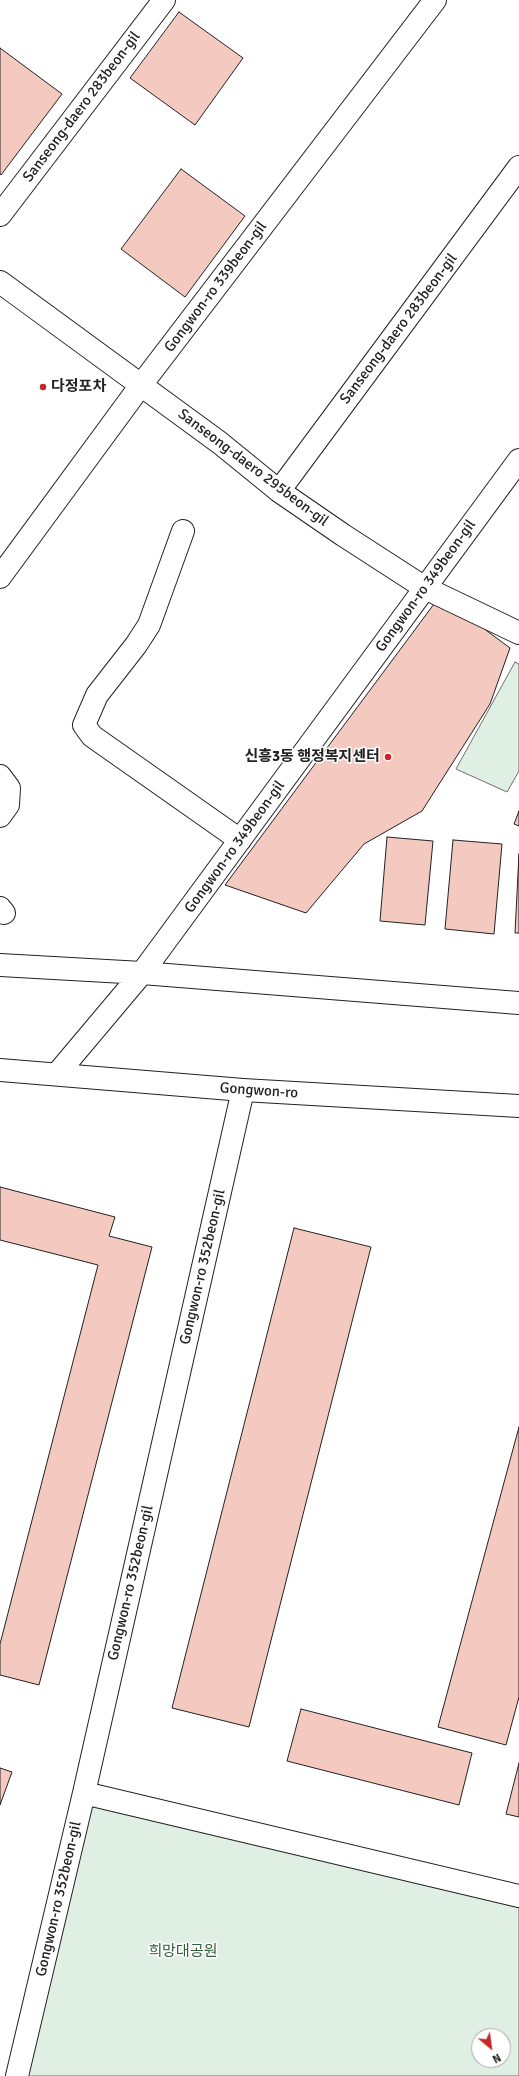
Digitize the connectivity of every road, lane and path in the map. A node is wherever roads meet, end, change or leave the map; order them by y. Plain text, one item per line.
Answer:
1 (164, 0) edge
2 (436, 0) edge
3 (519, 167) edge
4 (0, 215) edge
5 (0, 282) edge
6 (141, 385) junction
7 (519, 460) edge
8 (279, 491) junction
9 (183, 531) dead end
10 (0, 577) edge
11 (425, 588) junction
12 (519, 633) edge
13 (0, 776) edge
14 (0, 816) edge
15 (240, 840) junction
16 (0, 965) edge
17 (142, 973) junction
18 (519, 1003) edge
19 (0, 1070) edge
20 (57, 1074) junction
21 (243, 1090) junction
22 (519, 1106) edge
23 (84, 1793) junction
24 (519, 1896) edge
25 (17, 2076) edge

1 - 4 street, Sanseong-daero 283beon-gil
2 - 6 street, Gongwon-ro 339beon-gil
3 - 8 street, Sanseong-daero 283beon-gil
5 - 6 street, Sanseong-daero 295beon-gil
6 - 8 street, Sanseong-daero 295beon-gil
6 - 10 street, Gongwon-ro 339beon-gil
7 - 11 street, Gongwon-ro 349beon-gil
8 - 11 street, Sanseong-daero 295beon-gil
9 - 15 street
11 - 12 street, Sanseong-daero 295beon-gil
11 - 15 street, Gongwon-ro 349beon-gil
13 - 14 street
15 - 17 street, Gongwon-ro 349beon-gil
16 - 17 street
17 - 18 street
17 - 20 street, Gongwon-ro 349beon-gil
19 - 20 street, Gongwon-ro
20 - 21 street, Gongwon-ro
21 - 22 street, Gongwon-ro
21 - 23 street, Gongwon-ro 352beon-gil
23 - 24 street
23 - 25 street, Gongwon-ro 352beon-gil

